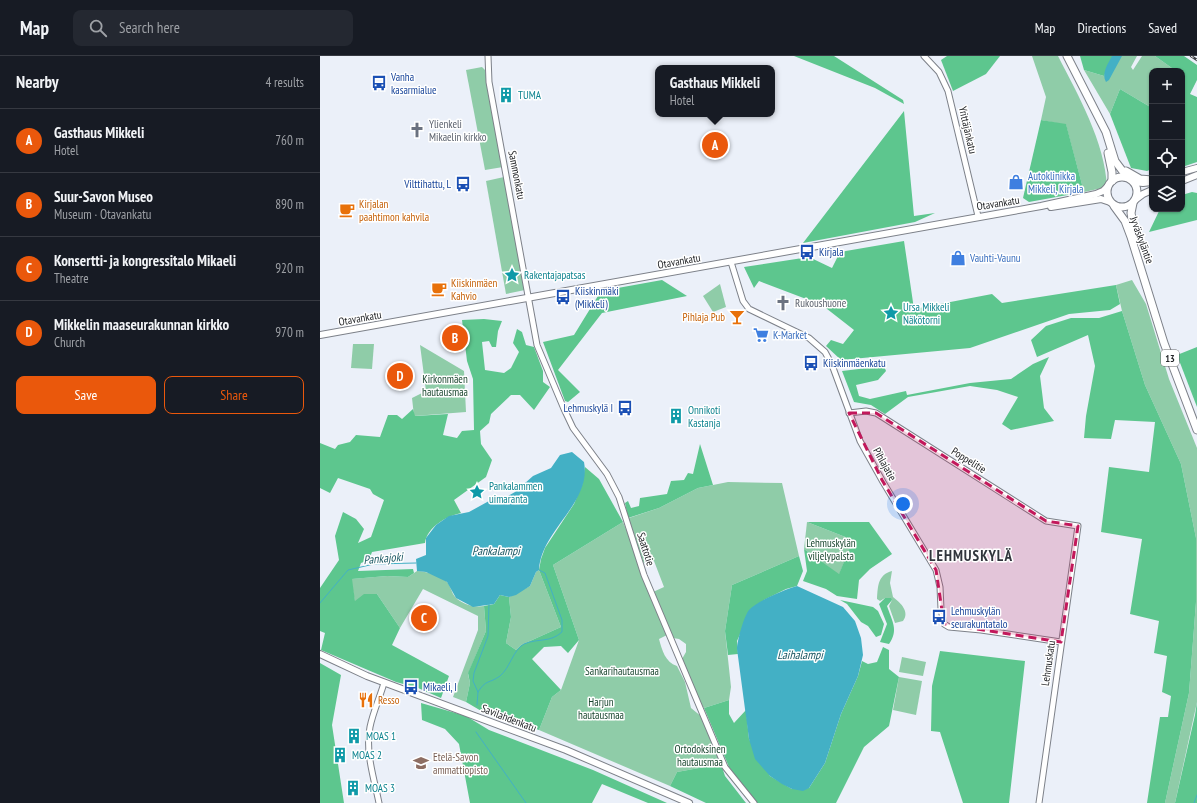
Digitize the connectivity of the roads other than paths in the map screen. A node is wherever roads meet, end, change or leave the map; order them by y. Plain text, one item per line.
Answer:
1 (488, 56) edge
2 (924, 56) edge
3 (1067, 56) edge
4 (1093, 105) junction
5 (1114, 155) junction
6 (1197, 168) edge
7 (1185, 171) edge
8 (1197, 175) edge
9 (1127, 177) junction
10 (1149, 180) edge
11 (1185, 180) edge
12 (1134, 182) junction
13 (1149, 182) edge
14 (1110, 183) junction
15 (1149, 191) edge
16 (1134, 202) junction
17 (1112, 204) junction
18 (1041, 206) junction
19 (978, 216) junction
20 (731, 262) junction
21 (1147, 285) junction
22 (529, 298) junction
23 (320, 336) edge
24 (849, 413) junction
25 (1197, 430) edge
26 (1078, 526) joint
27 (1061, 642) junction
28 (320, 654) edge
29 (384, 683) junction
30 (379, 803) edge
31 (689, 803) edge
32 (754, 803) edge
33 (1039, 803) edge

1 - 22 street, Sammonkatu
2 - 19 street, Yrittäjänkatu
3 - 4 highway, 13
4 - 5 highway, 13
4 - 14 highway, 13
5 - 9 highway, 13
5 - 10 highway
6 - 7 main road
8 - 11 main road
9 - 12 highway, 13
9 - 14 highway
12 - 13 main road
12 - 16 highway, 13
14 - 17 highway, 13
14 - 18 main road, Otavankatu
15 - 16 main road
16 - 17 highway
16 - 21 highway, Jyväskyläntie / 13
17 - 18 main road, Otavankatu
17 - 21 highway, Jyväskyläntie / 13
18 - 19 main road, Otavankatu
19 - 20 main road, Otavankatu
20 - 22 main road, Otavankatu
20 - 24 street, Pihlajatie
21 - 25 highway, Jyväskyläntie / 13
22 - 23 main road, Otavankatu
22 - 32 street, Saattotie
24 - 26 street, Poppelitie
24 - 27 street, Pihlajatie
26 - 27 street, Lehmuskatu
27 - 33 street, Lehmuskatu
28 - 29 main road, Savilahdenkatu
29 - 30 street
29 - 31 main road, Savilahdenkatu

